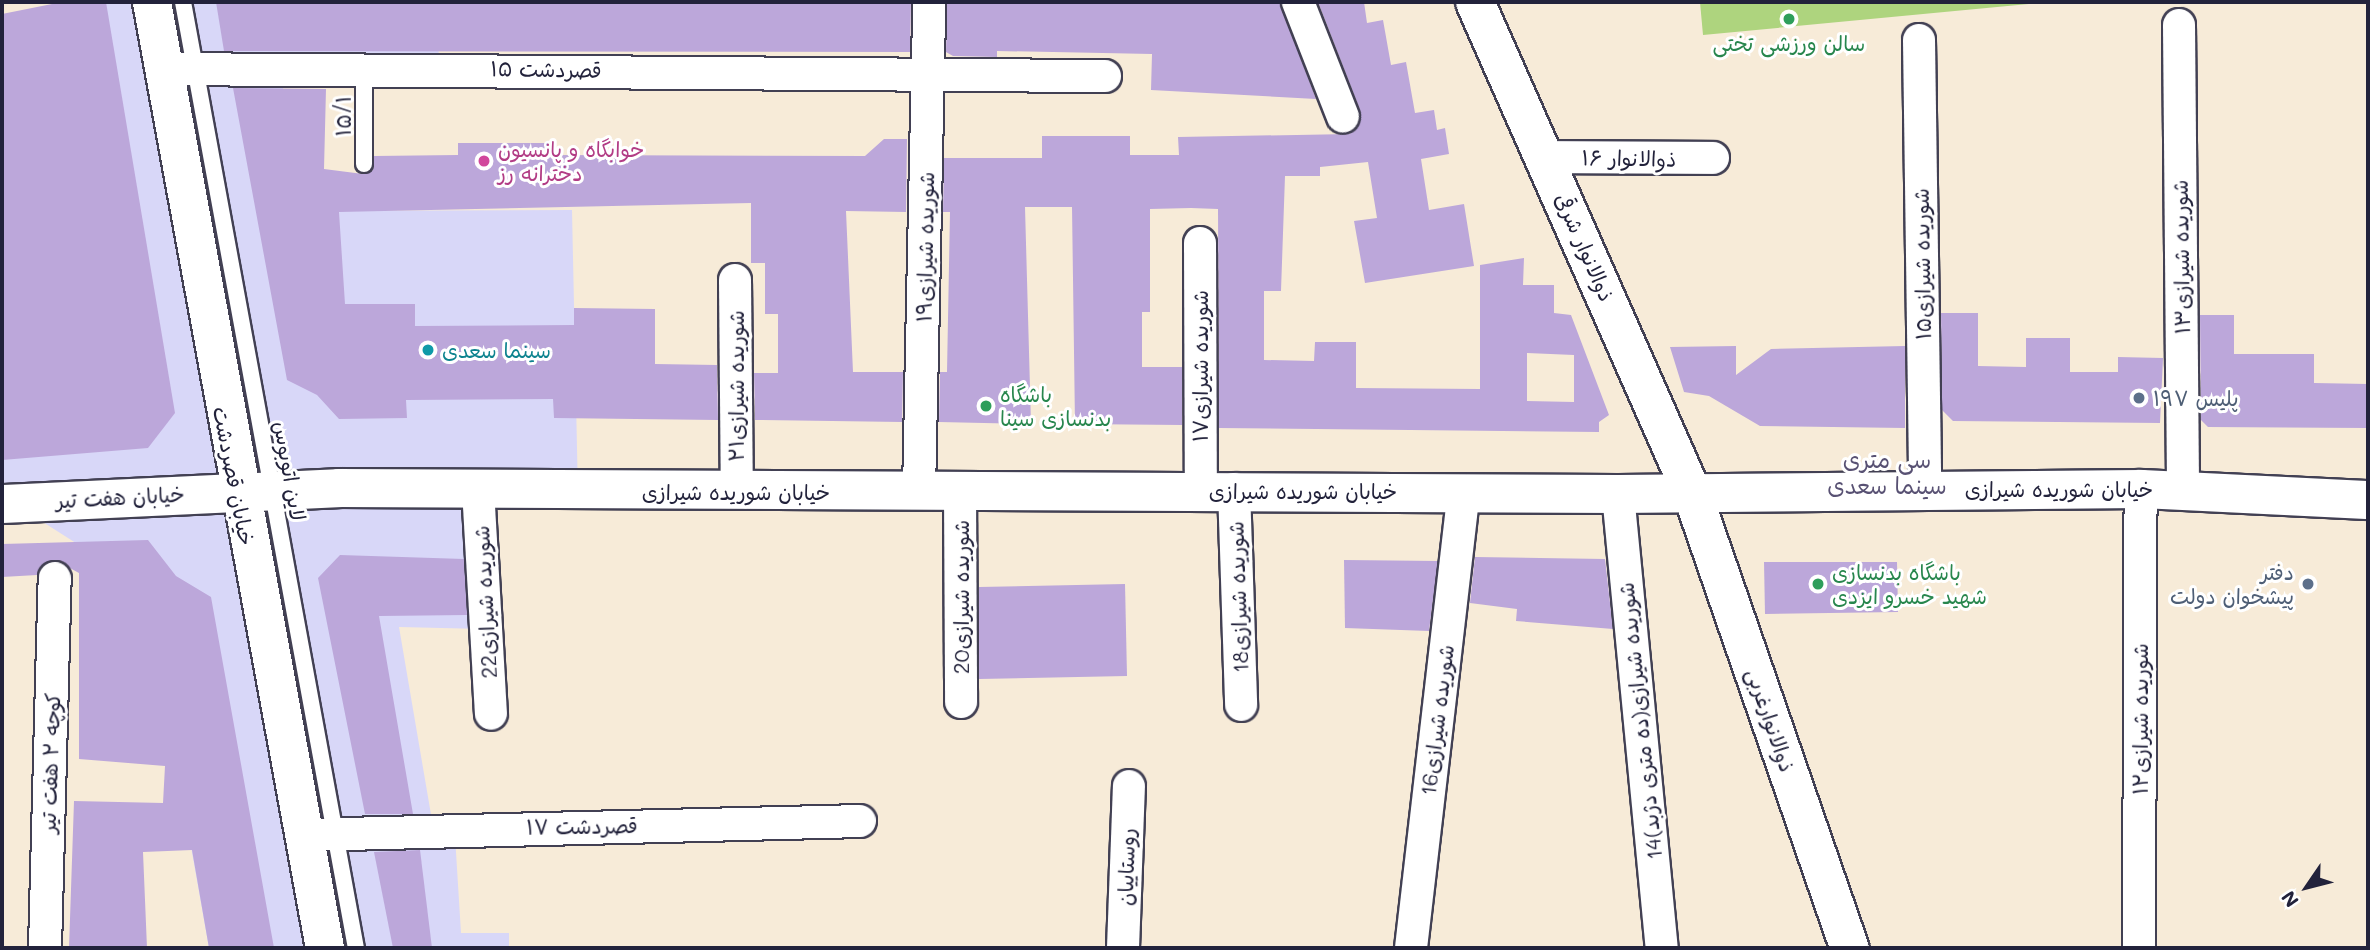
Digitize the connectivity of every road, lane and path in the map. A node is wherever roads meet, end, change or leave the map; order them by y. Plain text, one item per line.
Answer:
1 (152, 2) edge
2 (183, 2) edge
3 (929, 2) edge
4 (1298, 2) edge
5 (1475, 2) edge
6 (2179, 25) dead end
7 (1919, 40) dead end
8 (179, 68) junction
9 (364, 68) junction
10 (929, 73) junction
11 (1105, 76) dead end
12 (1343, 117) dead end
13 (1546, 157) junction
14 (1713, 159) dead end
15 (364, 164) dead end
16 (1200, 243) dead end
17 (735, 281) dead end
18 (1926, 488) junction
19 (478, 489) junction
20 (2140, 489) junction
21 (255, 490) junction
22 (1217, 490) junction
23 (2183, 490) junction
24 (737, 492) junction
25 (919, 492) junction
26 (960, 492) junction
27 (1464, 492) junction
28 (1692, 493) junction
29 (1618, 494) junction
30 (2368, 500) edge
31 (2, 504) edge
32 (55, 578) dead end
33 (961, 702) dead end
34 (1241, 705) dead end
35 (491, 714) dead end
36 (1129, 786) dead end
37 (860, 821) dead end
38 (320, 834) junction
39 (45, 948) edge
40 (325, 948) edge
41 (356, 948) edge
42 (1123, 948) edge
43 (1411, 948) edge
44 (1662, 948) edge
45 (1850, 948) edge
46 (2139, 948) edge

1 - 8 main road, خیابان قصردشت
2 - 8 lane
3 - 10 street, شوریده شیرازی۱۹
4 - 12 street
5 - 13 main road, ذوالانوار شرقی
6 - 23 street, شوریده شیرازی۱۳
7 - 18 street, شوریده شیرازی۱۵
8 - 9 street, قصردشت ۱۵
8 - 21 main road, خیابان قصردشت
9 - 10 street, قصردشت ۱۵
9 - 15 lane, ۱۵/۱
10 - 11 street, قصردشت ۱۵
10 - 25 street, شوریده شیرازی۱۹
13 - 14 street, ذوالانوار ۱۶
13 - 28 main road, ذوالانوار شرقی
16 - 22 street, شوریده شیرازی۱۷
17 - 24 street, شوریده شیرازی۲۱
18 - 20 main road, خیابان شوریده شیرازی
18 - 28 main road, خیابان شوریده شیرازی
19 - 21 main road, خیابان شوریده شیرازی
19 - 24 main road, خیابان شوریده شیرازی
19 - 35 street, 22شوریده شیرازی
20 - 23 main road, خیابان شوریده شیرازی
20 - 46 street, شوریده شیرازی۱۲
21 - 31 main road, خیابان هفت تیر
21 - 38 main road, خیابان قصردشت
22 - 26 main road, خیابان شوریده شیرازی
22 - 27 main road, خیابان شوریده شیرازی
22 - 34 street, 18شوریده شیرازی
23 - 30 main road, خیابان شوریده شیرازی
24 - 25 main road, خیابان شوریده شیرازی
25 - 26 main road, خیابان شوریده شیرازی
26 - 33 street, 20شوریده شیرازی
27 - 29 main road, خیابان شوریده شیرازی
27 - 43 street, شوریده شیرازی16
28 - 29 main road, خیابان شوریده شیرازی
28 - 45 main road, ذوالانوارغربی
29 - 44 street, 14شوریده شیرازی(ده متری دژبد)
32 - 39 street, کوچه ۲ هفت تیر
36 - 42 street, روستاییان
37 - 38 street, قصردشت ۱۷
38 - 40 main road, خیابان قصردشت
38 - 41 lane

